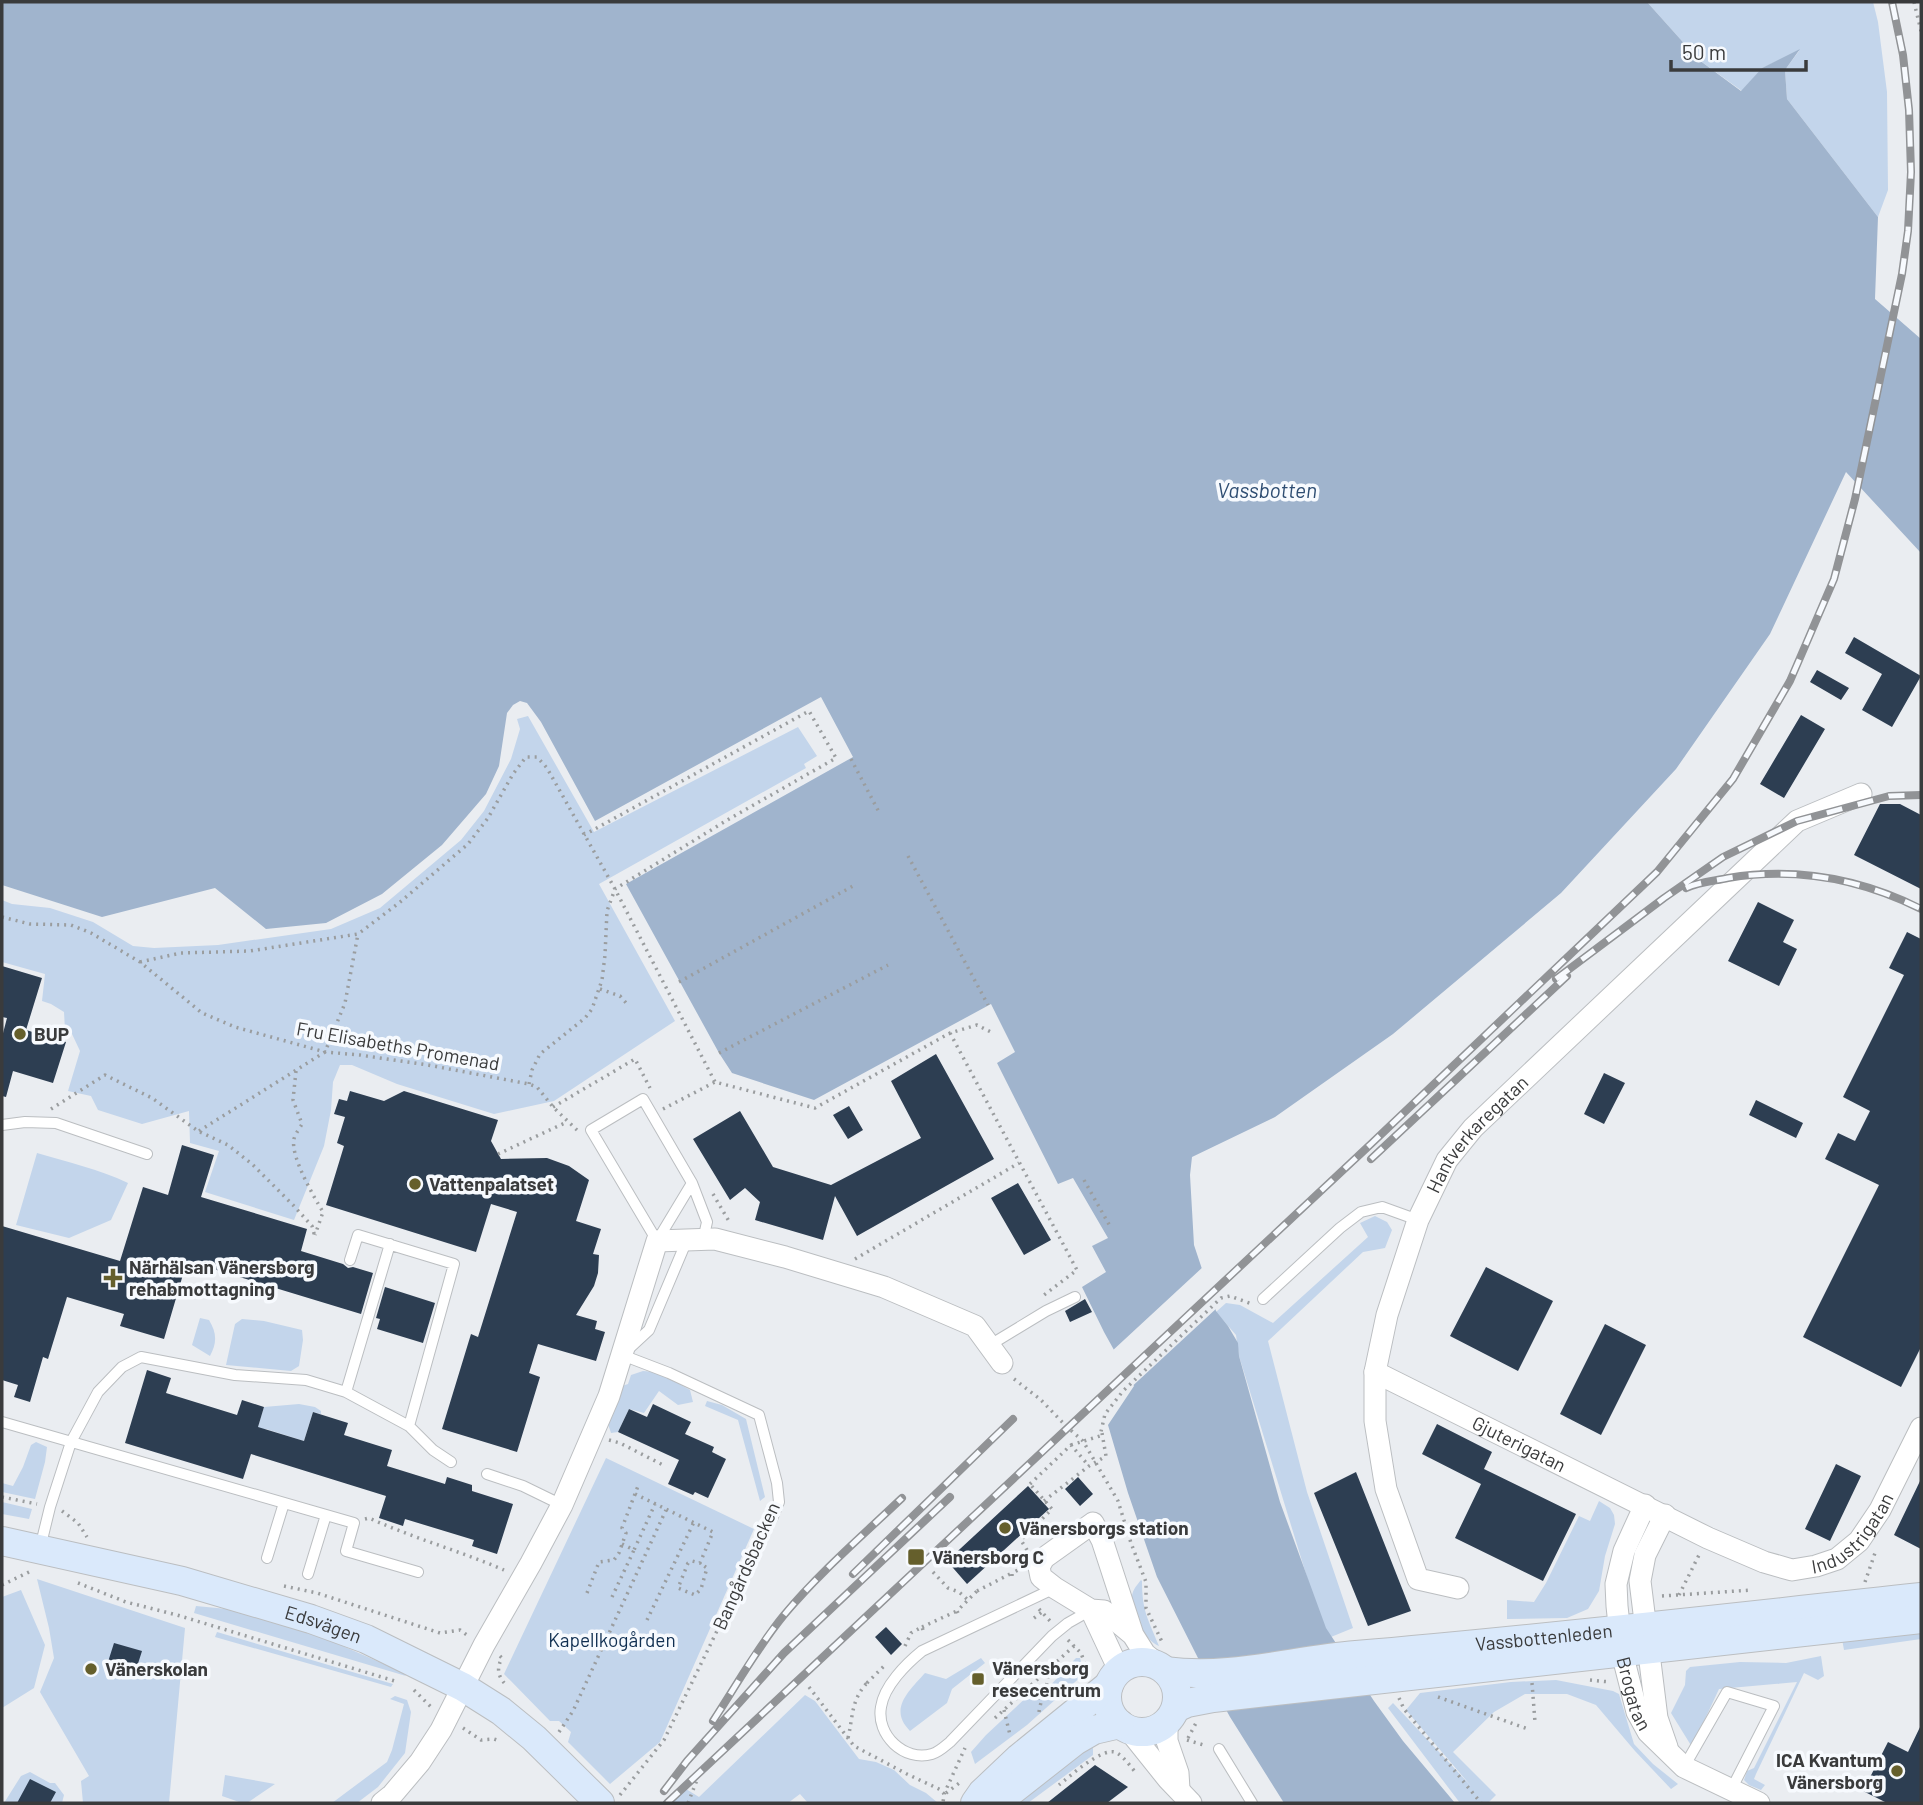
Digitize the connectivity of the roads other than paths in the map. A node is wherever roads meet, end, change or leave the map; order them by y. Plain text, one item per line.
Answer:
1 (1861, 793) dead end
2 (2, 1125) edge
3 (147, 1154) dead end
4 (692, 1183) junction
5 (1418, 1220) junction
6 (695, 1240) junction
7 (657, 1241) junction
8 (390, 1244) junction
9 (350, 1260) dead end
10 (1075, 1297) dead end
11 (1263, 1299) road end
12 (996, 1354) joint
13 (622, 1355) junction
14 (1375, 1372) junction
15 (346, 1392) junction
16 (2, 1422) edge
17 (409, 1426) junction
18 (1921, 1428) edge
19 (71, 1442) junction
20 (451, 1462) dead end
21 (487, 1474) dead end
22 (284, 1503) junction
23 (562, 1505) junction
24 (1645, 1505) junction
25 (326, 1515) junction
26 (1665, 1515) junction
27 (772, 1519) road end
28 (2, 1541) edge
29 (32, 1557) junction
30 (267, 1558) dead end
31 (418, 1572) dead end
32 (308, 1574) dead end
33 (1055, 1588) junction
34 (1458, 1588) dead end
35 (1921, 1597) edge
36 (1091, 1610) junction
37 (1921, 1619) edge
38 (1133, 1635) junction
39 (1633, 1640) junction
40 (1164, 1662) junction
41 (1114, 1678) junction
42 (463, 1687) junction
43 (1183, 1719) junction
44 (1124, 1727) junction
45 (1219, 1749) dead end
46 (1684, 1767) junction
47 (971, 1790) edge
48 (1731, 1790) junction
49 (1185, 1797) edge
50 (608, 1802) edge
51 (382, 1803) edge
52 (996, 1803) edge
53 (1252, 1803) edge
54 (1759, 1803) edge

1 - 5 street, Hantverkaregatan
2 - 3 lane
4 - 6 lane
4 - 7 lane
4 - 7 lane
5 - 11 lane
5 - 14 street, Hantverkaregatan
6 - 7 street
6 - 12 street
6 - 13 lane
7 - 13 street
8 - 9 lane
8 - 15 lane
8 - 17 lane
10 - 12 lane
13 - 23 street
13 - 27 lane, Bangårdsbacken
14 - 24 street, Gjuterigatan
14 - 34 street, Hantverkaregatan
15 - 17 lane
15 - 19 lane
16 - 19 lane
17 - 20 lane
18 - 26 street, Industrigatan
19 - 22 lane
19 - 29 lane
21 - 23 lane
22 - 25 lane
22 - 30 lane
23 - 42 street
24 - 26 street, Gjuterigatan
24 - 39 street, Brogatan
25 - 31 lane
25 - 32 lane
26 - 39 street, Brogatan
28 - 29 main road, Edsvägen
29 - 42 main road, Edsvägen
33 - 36 street
33 - 36 lane
33 - 38 street
35 - 39 main road, Vassbottenleden
36 - 38 street
36 - 41 street
37 - 39 main road, Vassbottenleden
38 - 40 street
39 - 43 main road, Vassbottenleden
39 - 43 main road, Vassbottenleden
39 - 46 street, Brogatan
40 - 41 main road
40 - 43 main road, Vassbottenleden
41 - 44 main road
41 - 47 main road
42 - 50 main road, Edsvägen
42 - 51 street
43 - 44 main road
43 - 49 street
44 - 52 main road
45 - 53 lane
46 - 48 street, Brogatan
46 - 48 lane
48 - 54 street, Brogatan

